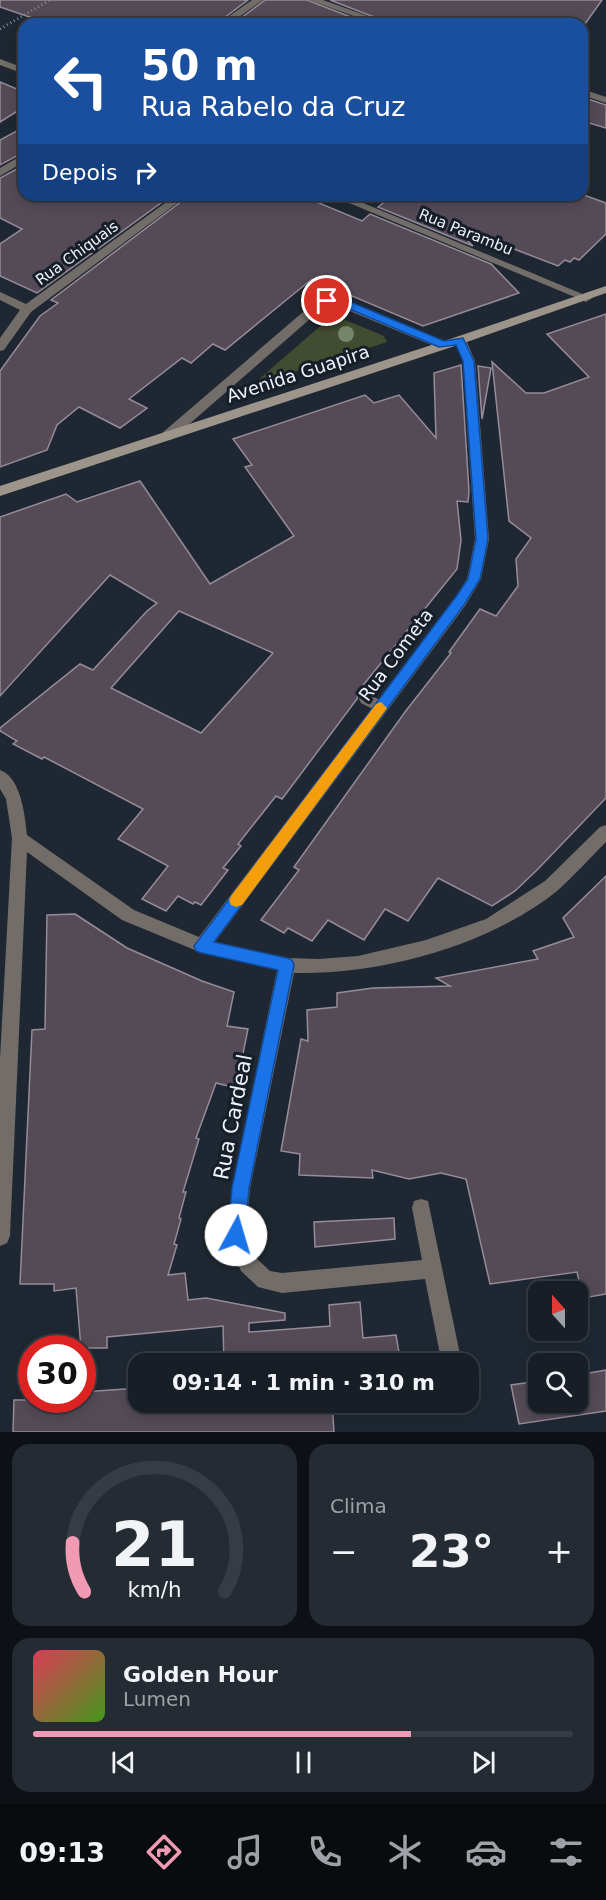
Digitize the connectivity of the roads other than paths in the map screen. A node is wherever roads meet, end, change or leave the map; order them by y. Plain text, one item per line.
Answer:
1 (258, 0) edge
2 (314, 0) edge
3 (232, 18) edge
4 (367, 18) edge
5 (0, 62) edge
6 (18, 69) edge
7 (588, 94) edge
8 (606, 100) edge
9 (18, 161) edge
10 (0, 173) edge
11 (175, 201) edge
12 (350, 201) edge
13 (606, 289) edge
14 (0, 296) edge
15 (586, 298) junction
16 (27, 309) junction
17 (460, 340) junction
18 (443, 345) junction
19 (0, 347) edge
20 (166, 436) junction
21 (0, 491) edge
22 (366, 699) dead end
23 (381, 706) junction
24 (0, 776) edge
25 (606, 832) edge
26 (20, 838) junction
27 (202, 946) junction
28 (287, 965) junction
29 (421, 1208) dead end
30 (0, 1236) edge
31 (434, 1269) junction
32 (450, 1353) edge

1 - 3 street
2 - 4 street
5 - 6 street
7 - 8 street
9 - 10 street
11 - 16 street, Rua Chiquais
12 - 15 street, Rua Parambu
13 - 15 main road, Avenida Guapira
14 - 16 street
15 - 17 main road, Avenida Guapira
16 - 19 street, Rua Chiquais
17 - 18 main road, Avenida Guapira
17 - 23 street, Rua Cometa
18 - 20 main road, Avenida Guapira
18 - 20 street
20 - 21 main road, Avenida Guapira
22 - 23 street
23 - 27 street, Rua Cometa
24 - 26 street
25 - 28 street
26 - 27 street
26 - 30 street
27 - 28 street
28 - 31 street, Rua Cardeal
29 - 31 street
31 - 32 street

